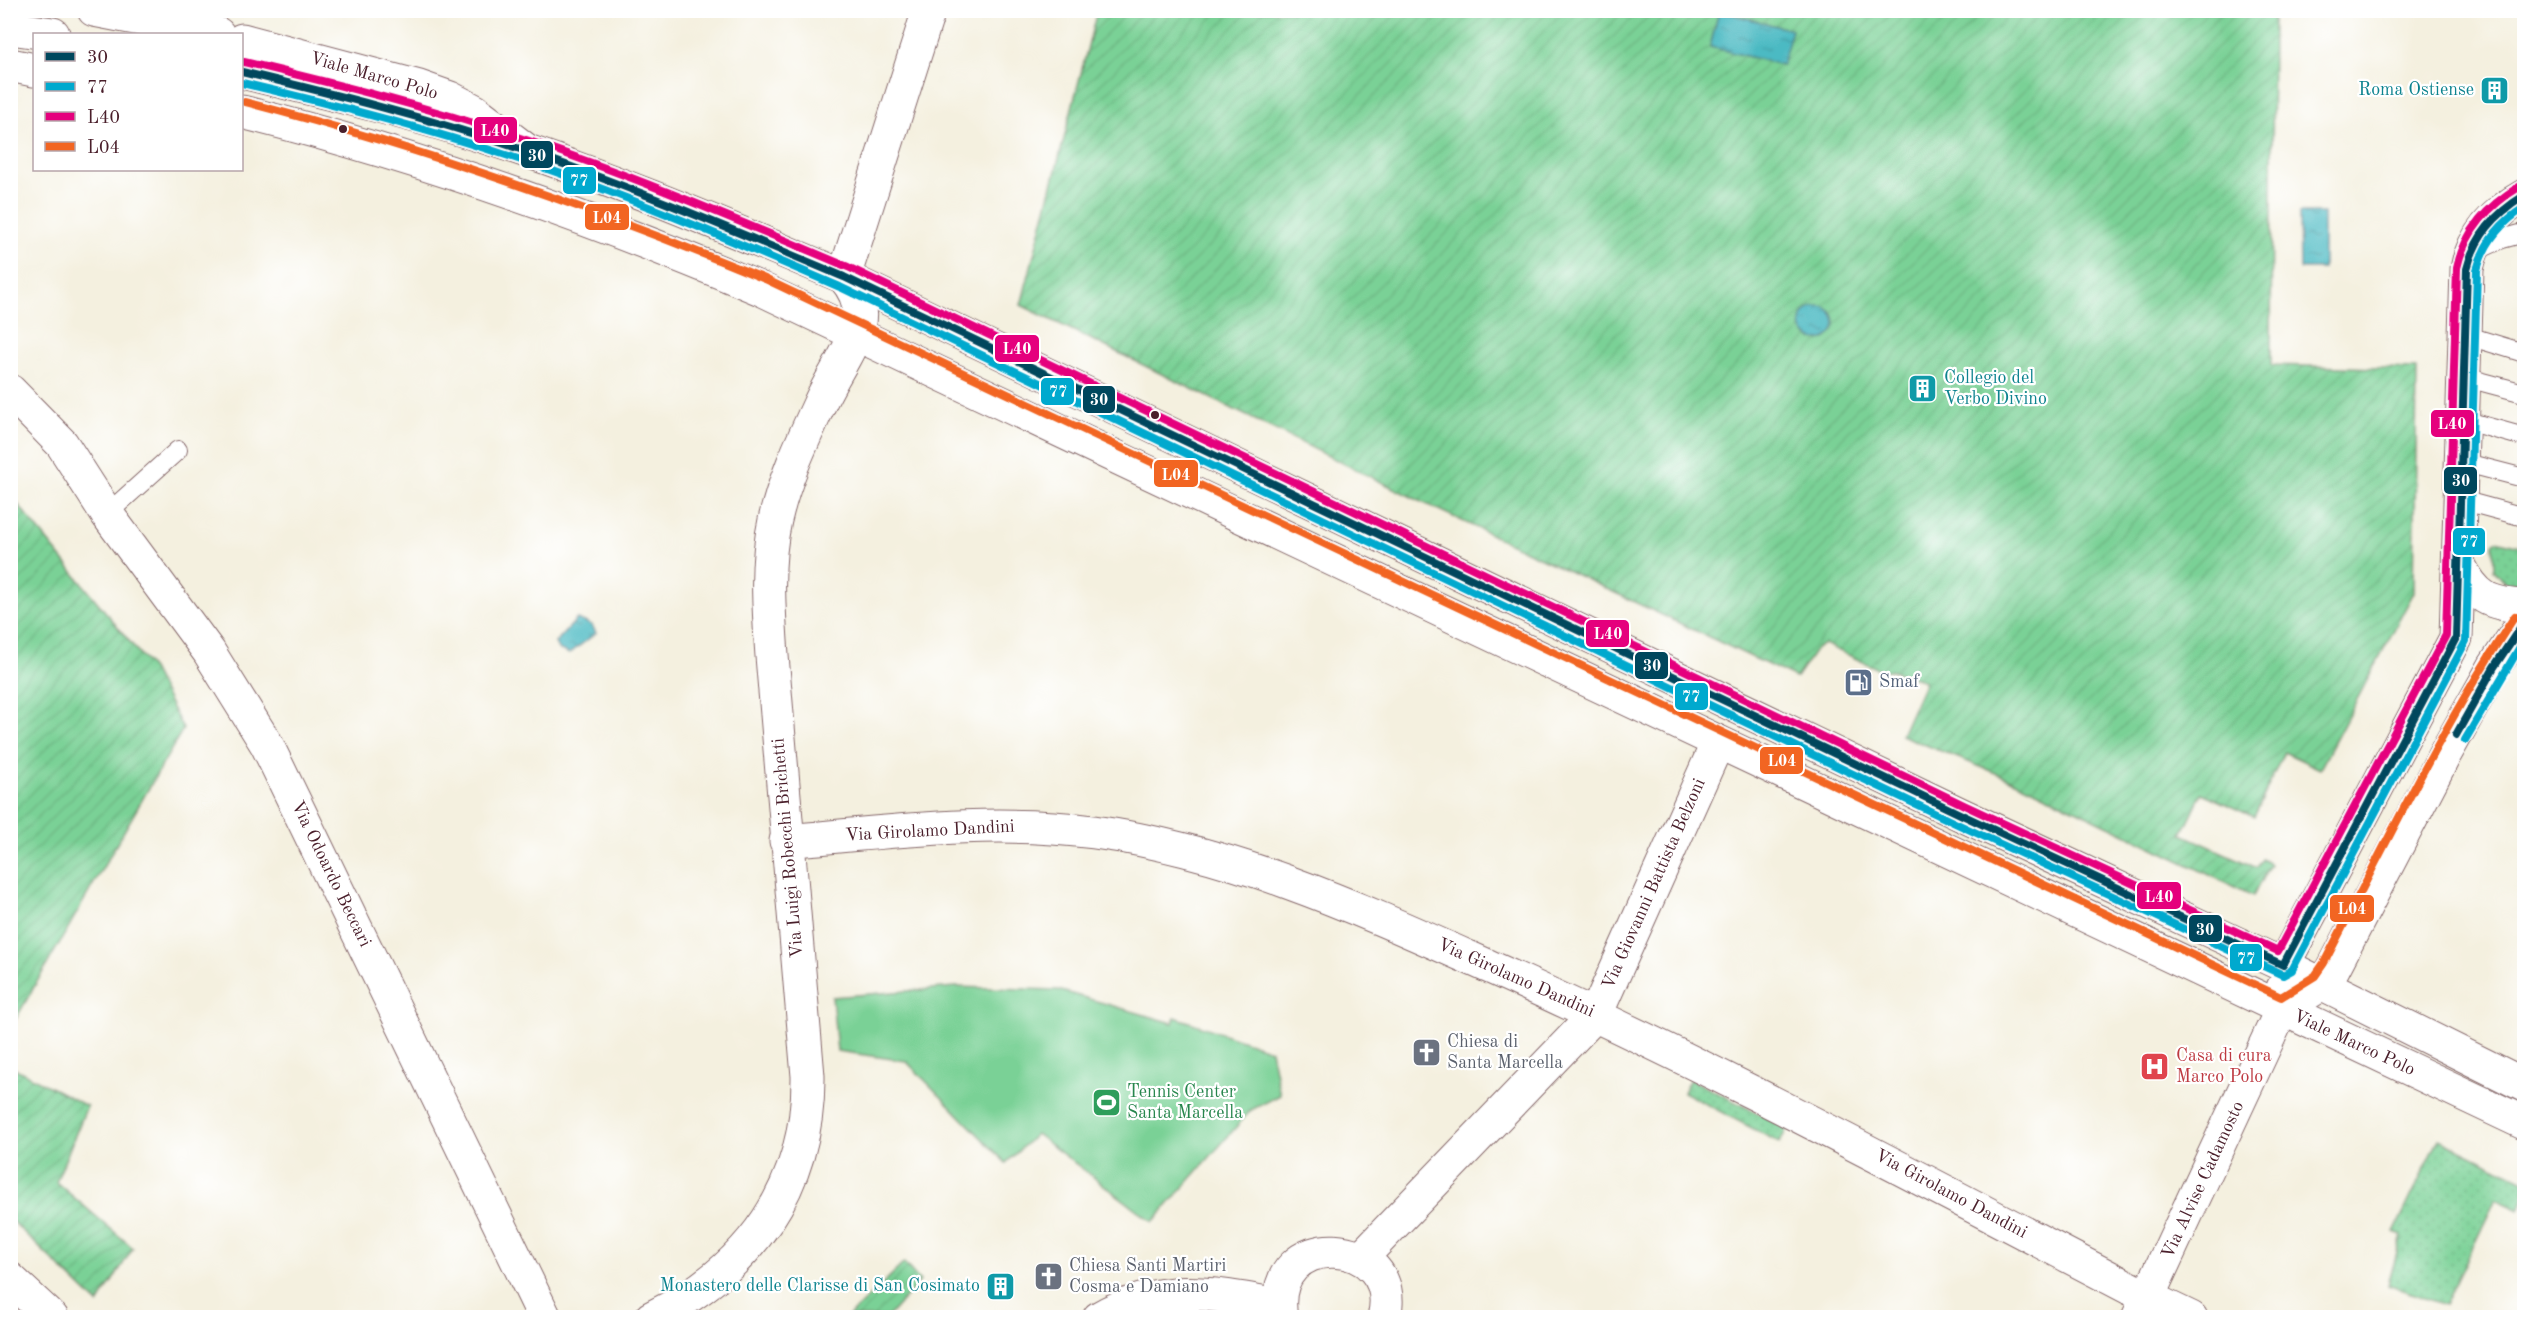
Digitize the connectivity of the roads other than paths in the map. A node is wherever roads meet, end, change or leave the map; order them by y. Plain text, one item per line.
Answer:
1 (94, 10) edge
2 (929, 10) edge
3 (10, 28) edge
4 (46, 33) edge
5 (213, 33) edge
6 (243, 40) edge
7 (278, 49) junction
8 (10, 66) edge
9 (33, 70) edge
10 (247, 73) edge
11 (243, 112) edge
12 (274, 120) junction
13 (528, 151) junction
14 (2524, 196) edge
15 (2524, 233) edge
16 (2470, 254) junction
17 (844, 277) junction
18 (856, 332) junction
19 (2465, 335) junction
20 (2524, 353) edge
21 (2464, 376) junction
22 (10, 391) edge
23 (2524, 393) edge
24 (10, 417) edge
25 (2463, 420) junction
26 (2524, 437) edge
27 (178, 450) dead end
28 (70, 458) junction
29 (2462, 462) junction
30 (2524, 478) edge
31 (2461, 500) junction
32 (107, 514) junction
33 (2524, 517) edge
34 (2459, 565) junction
35 (2524, 606) edge
36 (2524, 622) edge
37 (1718, 742) junction
38 (786, 841) junction
39 (2283, 965) junction
40 (2322, 984) junction
41 (2282, 1009) junction
42 (1596, 1014) junction
43 (2524, 1085) edge
44 (2524, 1123) edge
45 (1361, 1258) junction
46 (10, 1279) edge
47 (2142, 1307) edge
48 (1280, 1311) edge
49 (1387, 1316) edge
50 (52, 1317) edge
51 (545, 1317) edge
52 (651, 1317) edge
53 (1098, 1317) edge
54 (2192, 1317) edge

1 - 5 street
2 - 17 street
3 - 4 street
6 - 7 street, Viale Marco Polo
7 - 10 street
7 - 13 street, Viale Marco Polo
8 - 9 street
10 - 12 street
10 - 13 street, Viale Marco Polo
11 - 12 street, Viale Marco Polo
12 - 18 street, Viale Marco Polo
13 - 17 street, Viale Marco Polo
14 - 16 street
15 - 16 lane
16 - 19 street
17 - 18 street
17 - 39 street, Viale Marco Polo
18 - 37 street, Viale Marco Polo
18 - 38 street, Via Luigi Robecchi Brichetti
19 - 20 lane
19 - 21 street
21 - 23 lane
21 - 25 street
22 - 28 street, Via Odoardo Beccari
24 - 28 street, Via Odoardo Beccari
25 - 26 lane
25 - 29 street
27 - 32 lane
28 - 32 street, Via Odoardo Beccari
29 - 30 lane
29 - 31 street
31 - 33 lane
31 - 34 street
32 - 51 street, Via Odoardo Beccari
34 - 35 street
34 - 39 street
36 - 40 street
37 - 41 street, Viale Marco Polo
37 - 42 street, Via Giovanni Battista Belzoni
38 - 42 street, Via Girolamo Dandini
38 - 52 street, Via Luigi Robecchi Brichetti
39 - 40 street, Viale Marco Polo
39 - 41 street
40 - 41 street
40 - 43 street, Viale Marco Polo
41 - 44 street, Viale Marco Polo
41 - 47 street, Via Alvise Cadamosto
42 - 45 street, Via Giovanni Battista Belzoni
42 - 47 street, Via Girolamo Dandini
45 - 48 street
45 - 49 street
46 - 50 street
47 - 54 street, Via Girolamo Dandini
48 - 53 street

